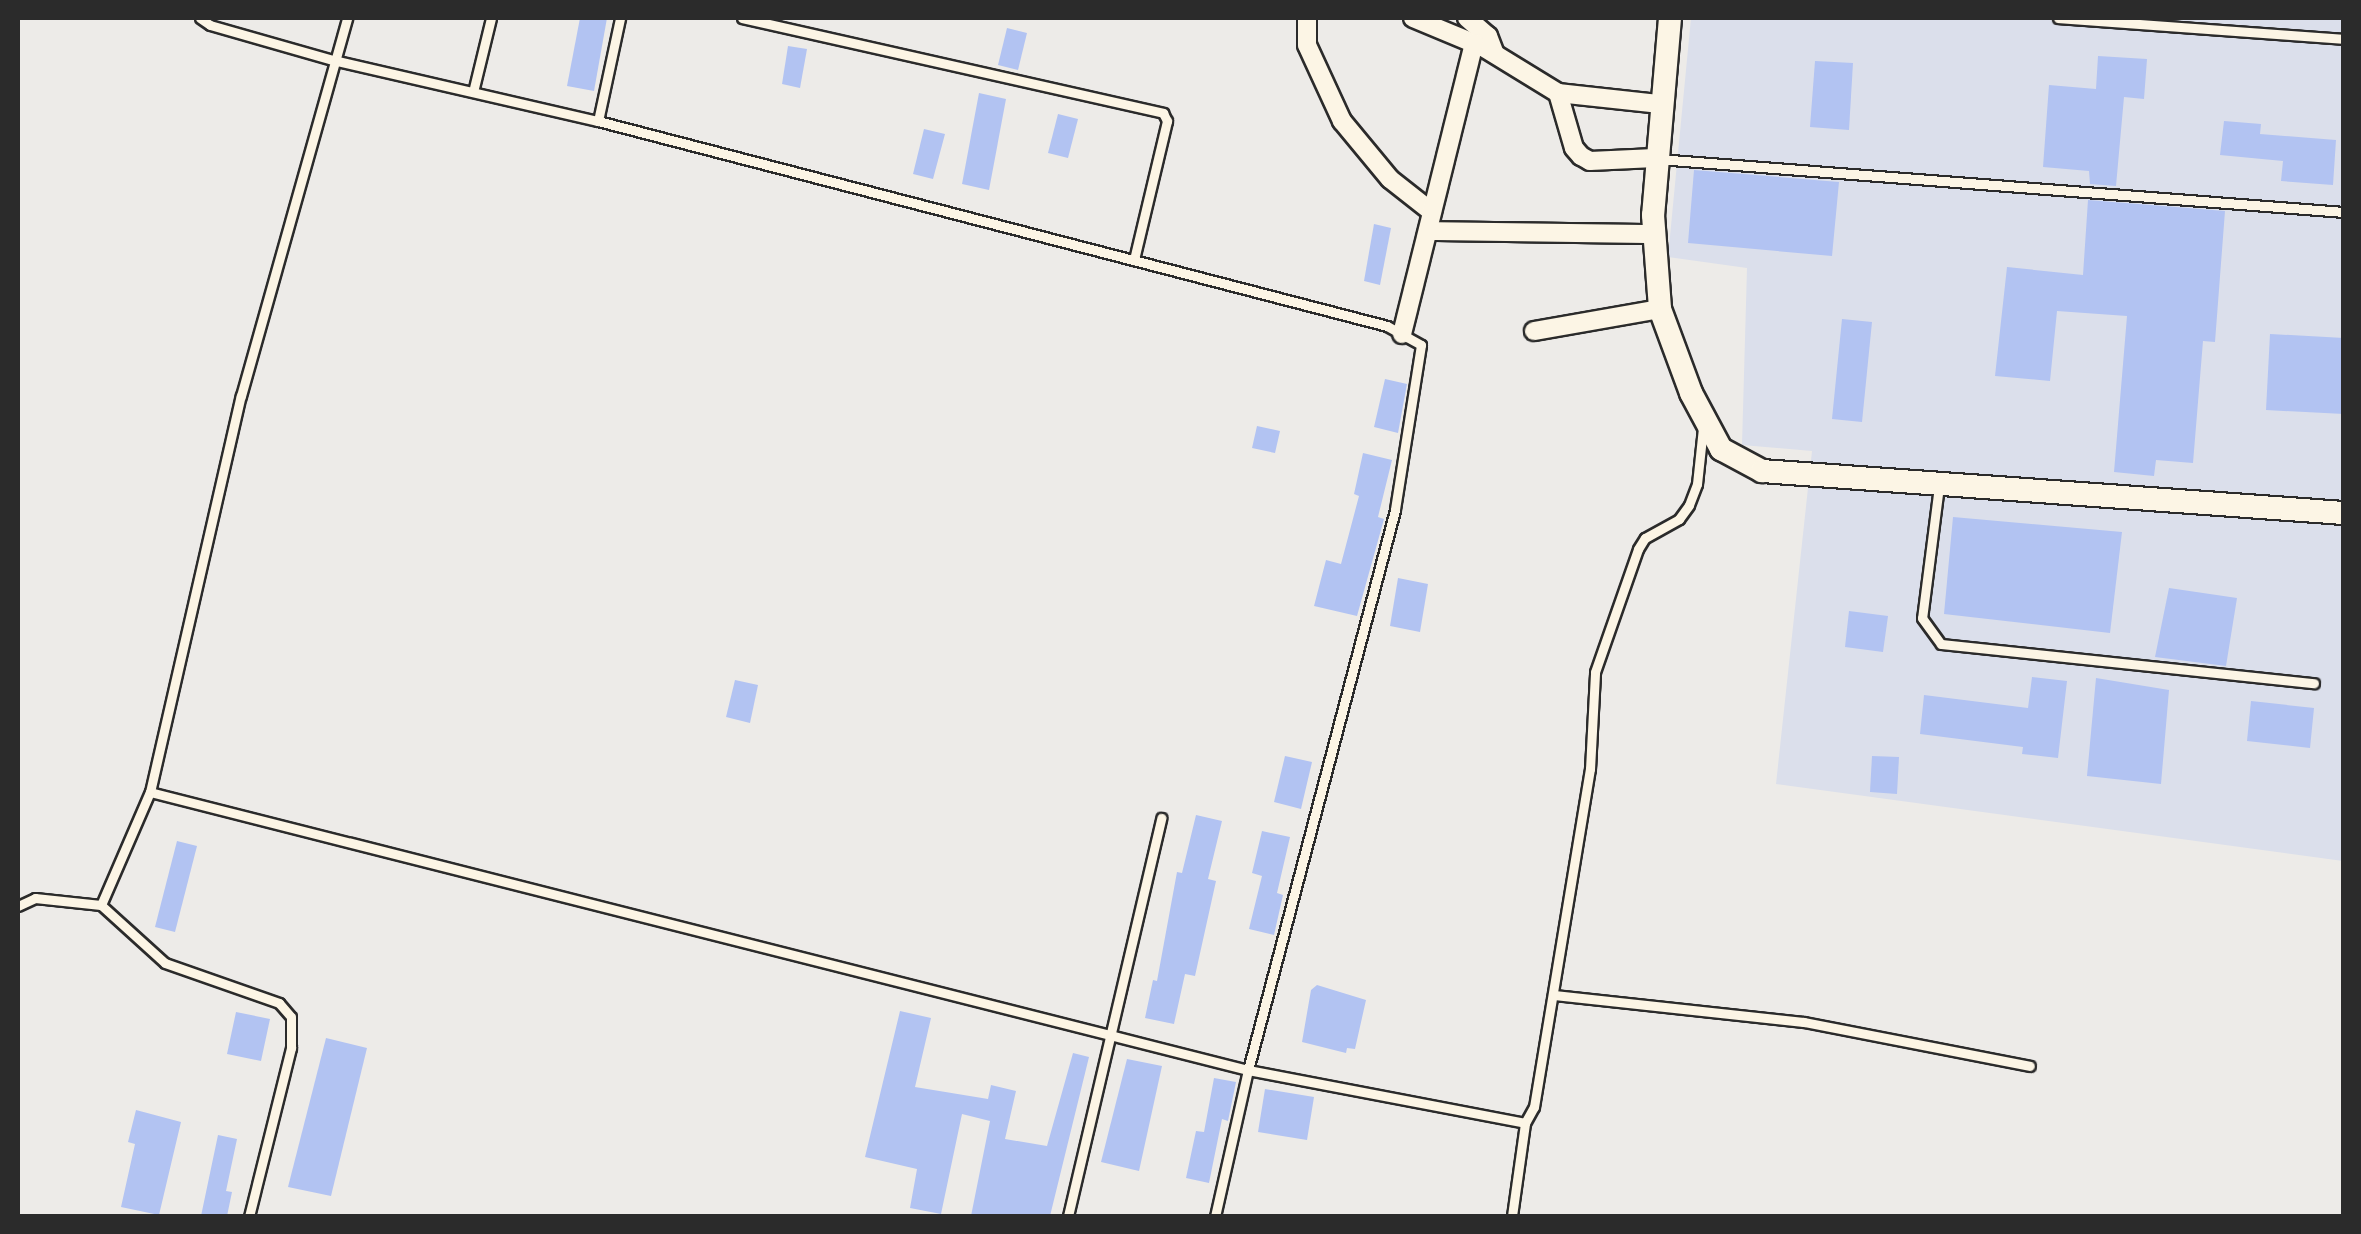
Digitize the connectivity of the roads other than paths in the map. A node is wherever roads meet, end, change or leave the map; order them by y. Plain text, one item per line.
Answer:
1 (200, 18) edge
2 (347, 18) edge
3 (492, 18) edge
4 (620, 18) edge
5 (742, 18) edge
6 (1308, 18) edge
7 (1414, 18) edge
8 (1467, 18) edge
9 (1670, 18) edge
10 (2058, 18) edge
11 (2344, 39) edge
12 (1474, 43) junction
13 (1495, 54) junction
14 (333, 60) junction
15 (473, 92) junction
16 (1558, 92) junction
17 (1660, 104) junction
18 (598, 121) junction
19 (1656, 158) junction
20 (1432, 212) junction
21 (2344, 212) edge
22 (1428, 231) junction
23 (1654, 234) junction
24 (1134, 260) junction
25 (1660, 309) junction
26 (1534, 332) dead end
27 (1402, 334) junction
28 (1704, 419) junction
29 (1940, 484) junction
30 (2344, 513) edge
31 (2314, 683) dead end
32 (150, 792) junction
33 (1160, 818) dead end
34 (101, 905) junction
35 (18, 906) edge
36 (1554, 994) junction
37 (1112, 1034) junction
38 (2030, 1066) dead end
39 (1248, 1070) junction
40 (1525, 1123) junction
41 (249, 1216) edge
42 (1068, 1216) edge
43 (1214, 1216) edge
44 (1512, 1216) edge

1 - 14 lane
2 - 14 lane
3 - 15 lane
4 - 18 lane
5 - 24 lane
6 - 20 street
7 - 12 street
8 - 13 street
9 - 17 street
10 - 11 lane
12 - 13 street
12 - 20 street
13 - 16 street
14 - 15 lane
14 - 32 lane
15 - 18 lane
16 - 17 street
16 - 19 street
17 - 19 street
18 - 24 lane
19 - 21 lane
19 - 23 street
20 - 22 street
22 - 23 street
22 - 27 street
23 - 25 street
24 - 27 lane
25 - 26 street
25 - 28 street
27 - 39 lane
28 - 29 street
28 - 36 lane
29 - 30 street
29 - 31 lane
32 - 34 lane
32 - 37 lane
33 - 37 lane
34 - 35 lane
34 - 41 lane
36 - 38 lane
36 - 40 lane
37 - 39 lane
37 - 42 lane
39 - 40 lane
39 - 43 lane
40 - 44 lane

